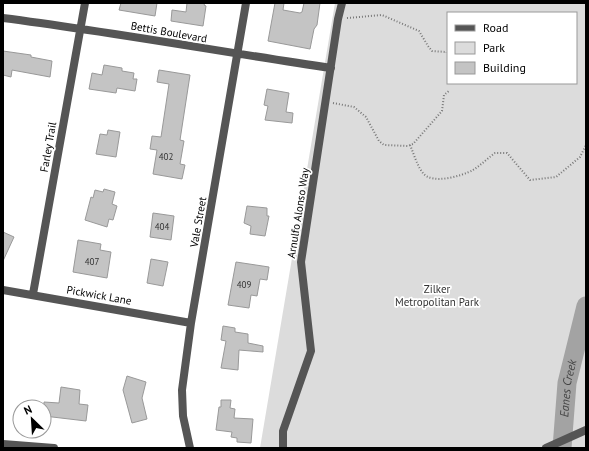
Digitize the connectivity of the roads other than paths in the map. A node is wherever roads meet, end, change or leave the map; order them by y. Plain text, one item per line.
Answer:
1 (85, 3) edge
2 (246, 3) edge
3 (342, 3) edge
4 (3, 18) edge
5 (80, 28) junction
6 (238, 55) junction
7 (331, 68) junction
8 (3, 290) edge
9 (33, 294) junction
10 (191, 323) junction
11 (586, 430) edge
12 (3, 444) edge
13 (191, 447) edge
14 (54, 448) edge
15 (284, 448) edge
16 (546, 448) edge

1 - 5 street, Farley Trail
2 - 6 street, Vale Street
3 - 7 street, Arnulfo Alonso Way
4 - 5 street, Bettis Boulevard
5 - 6 street, Bettis Boulevard
5 - 9 street, Farley Trail
6 - 7 street, Bettis Boulevard
6 - 10 street, Vale Street
7 - 15 street, Arnulfo Alonso Way
8 - 9 street, Pickwick Lane
9 - 10 street, Pickwick Lane
10 - 13 street, Vale Street
11 - 16 street
12 - 14 street

